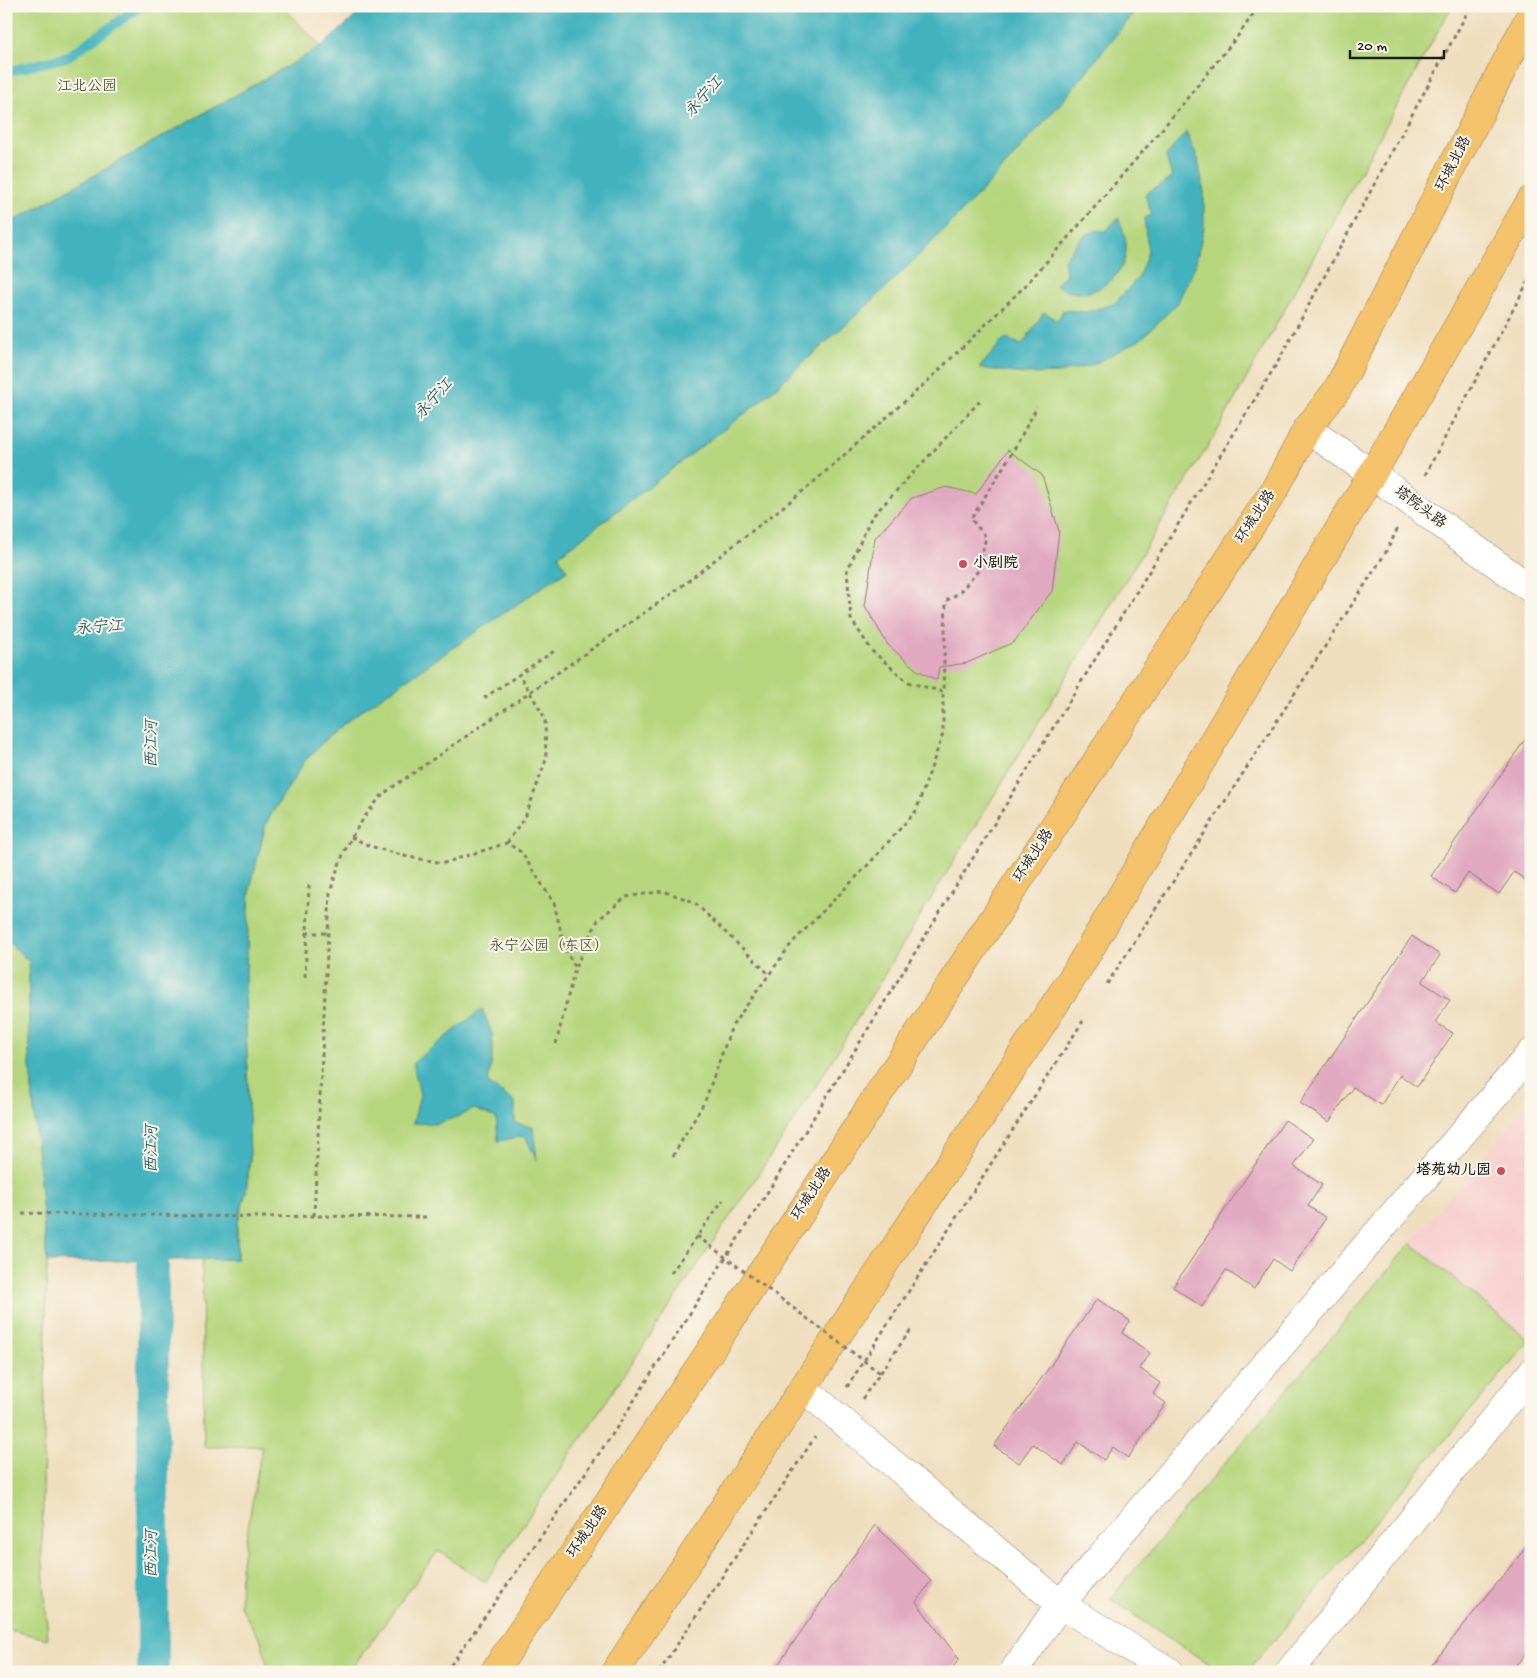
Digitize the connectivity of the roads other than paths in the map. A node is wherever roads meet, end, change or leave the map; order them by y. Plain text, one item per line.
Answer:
1 (1531, 14) edge
2 (1531, 200) edge
3 (1307, 429) junction
4 (1372, 474) junction
5 (1531, 589) edge
6 (1531, 1053) edge
7 (1531, 1373) edge
8 (804, 1388) junction
9 (1060, 1604) junction
10 (494, 1672) edge
11 (615, 1672) edge
12 (1013, 1672) edge
13 (1170, 1672) edge
14 (1289, 1672) edge

1 - 3 main road, 环城北路
2 - 4 main road
3 - 4 street, 塔院头路
3 - 10 main road, 环城北路
4 - 5 street, 塔院头路
4 - 8 main road
6 - 9 street
7 - 14 street
8 - 9 street
8 - 11 main road
9 - 12 street
9 - 13 street

